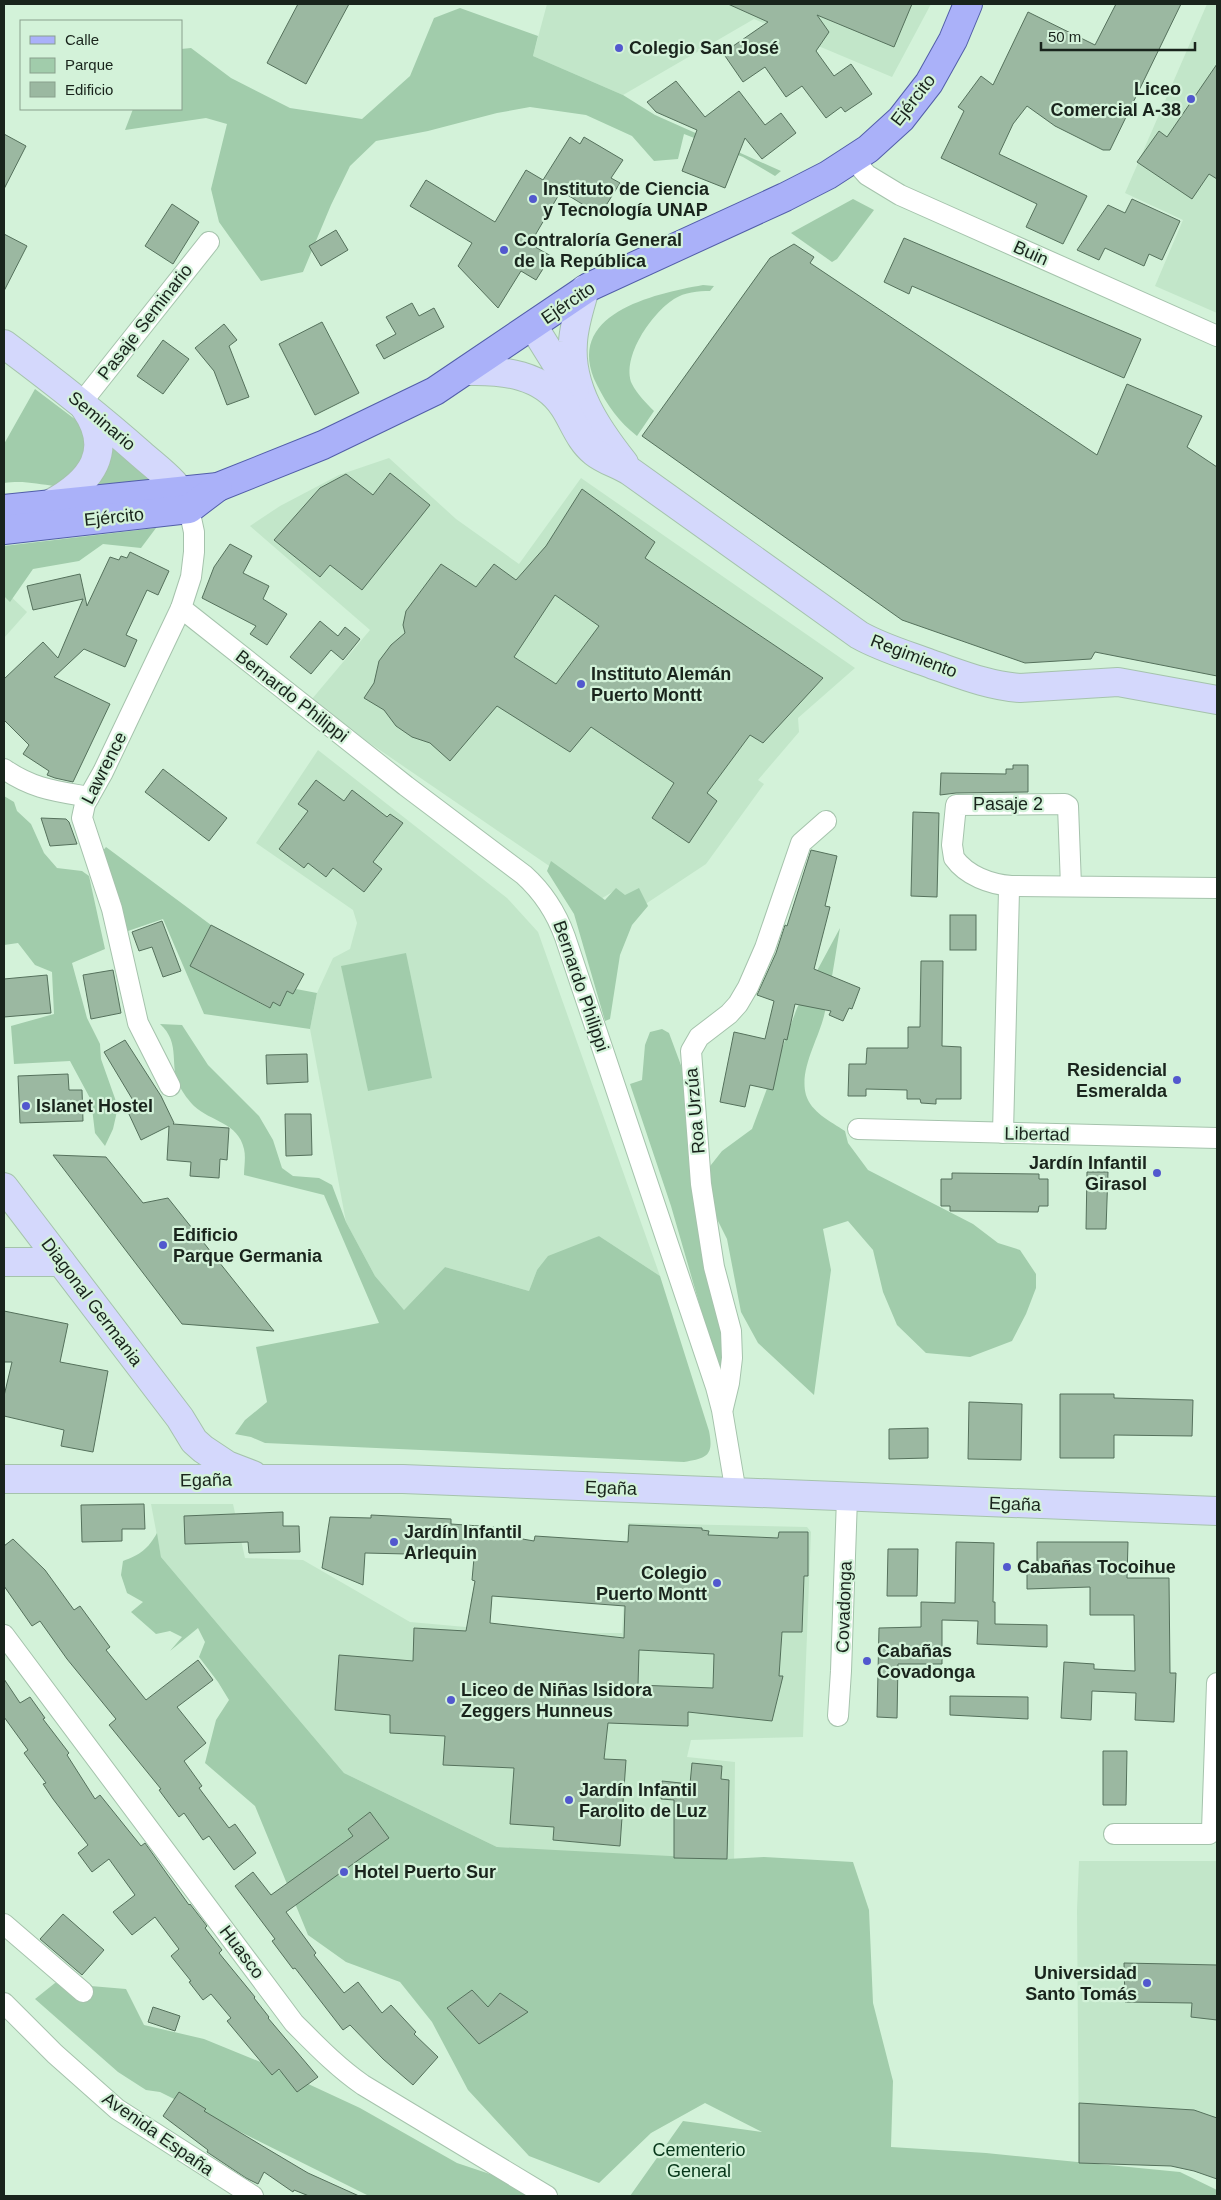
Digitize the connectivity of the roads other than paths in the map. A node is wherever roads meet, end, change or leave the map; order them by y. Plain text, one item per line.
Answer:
1 (968, 4) edge
2 (853, 159) junction
3 (208, 242) dead end
4 (585, 290) junction
5 (533, 326) junction
6 (1217, 336) edge
7 (4, 344) edge
8 (467, 371) junction
9 (582, 398) junction
10 (82, 402) junction
11 (631, 472) junction
12 (185, 499) junction
13 (50, 504) junction
14 (4, 509) edge
15 (4, 530) edge
16 (181, 608) junction
17 (1217, 700) edge
18 (4, 769) edge
19 (4, 785) edge
20 (89, 797) junction
21 (826, 820) dead end
22 (1011, 886) junction
23 (1071, 886) junction
24 (1217, 888) edge
25 (170, 1086) dead end
26 (858, 1129) dead end
27 (1003, 1133) junction
28 (1217, 1138) edge
29 (4, 1187) edge
30 (4, 1262) edge
31 (61, 1262) junction
32 (722, 1410) junction
33 (180, 1418) junction
34 (194, 1441) junction
35 (317, 1478) junction
36 (4, 1479) edge
37 (272, 1479) junction
38 (151, 1480) junction
39 (736, 1494) junction
40 (847, 1498) junction
41 (1217, 1511) edge
42 (4, 1636) edge
43 (1217, 1683) edge
44 (838, 1716) dead end
45 (1114, 1834) dead end
46 (4, 1924) edge
47 (82, 1992) dead end
48 (4, 2003) edge
49 (253, 2196) edge
50 (547, 2196) edge

1 - 2 main road, Ejército
2 - 4 main road, Ejército
2 - 6 street, Buin
3 - 10 street, Pasaje Seminario
4 - 5 main road, Ejército
4 - 9 main road, Regimiento
5 - 8 main road, Ejército
5 - 9 main road, Regimiento
7 - 10 main road, Seminario
8 - 11 main road, Regimiento
8 - 12 main road, Ejército
9 - 11 main road, Regimiento
10 - 12 main road, Seminario
10 - 13 main road
11 - 17 main road, Regimiento
12 - 13 main road, Ejército
12 - 15 main road, Ejército
12 - 16 street, Lawrence
13 - 14 main road, Ejército
16 - 20 street, Lawrence
16 - 32 street, Bernardo Philippi
18 - 20 street
19 - 20 street
20 - 25 street, Lawrence
21 - 32 street, Roa Urzúa
22 - 23 street
22 - 23 street, Pasaje 2
22 - 27 street
23 - 24 street
26 - 27 street, Libertad
27 - 28 street, Libertad
29 - 31 main road, Diagonal Germania
30 - 31 main road
31 - 33 main road, Diagonal Germania
32 - 39 street, Bernardo Philippi
33 - 34 main road, Diagonal Germania
33 - 35 main road, Diagonal Germania
34 - 37 main road, Diagonal Germania
34 - 38 main road
35 - 37 main road, Egaña
35 - 39 main road, Egaña
36 - 38 main road, Egaña
37 - 38 main road, Egaña
39 - 40 main road, Egaña
40 - 41 main road, Egaña
40 - 44 street, Covadonga
42 - 50 street, Huasco
43 - 45 street
46 - 47 street
48 - 49 street, Avenida España

